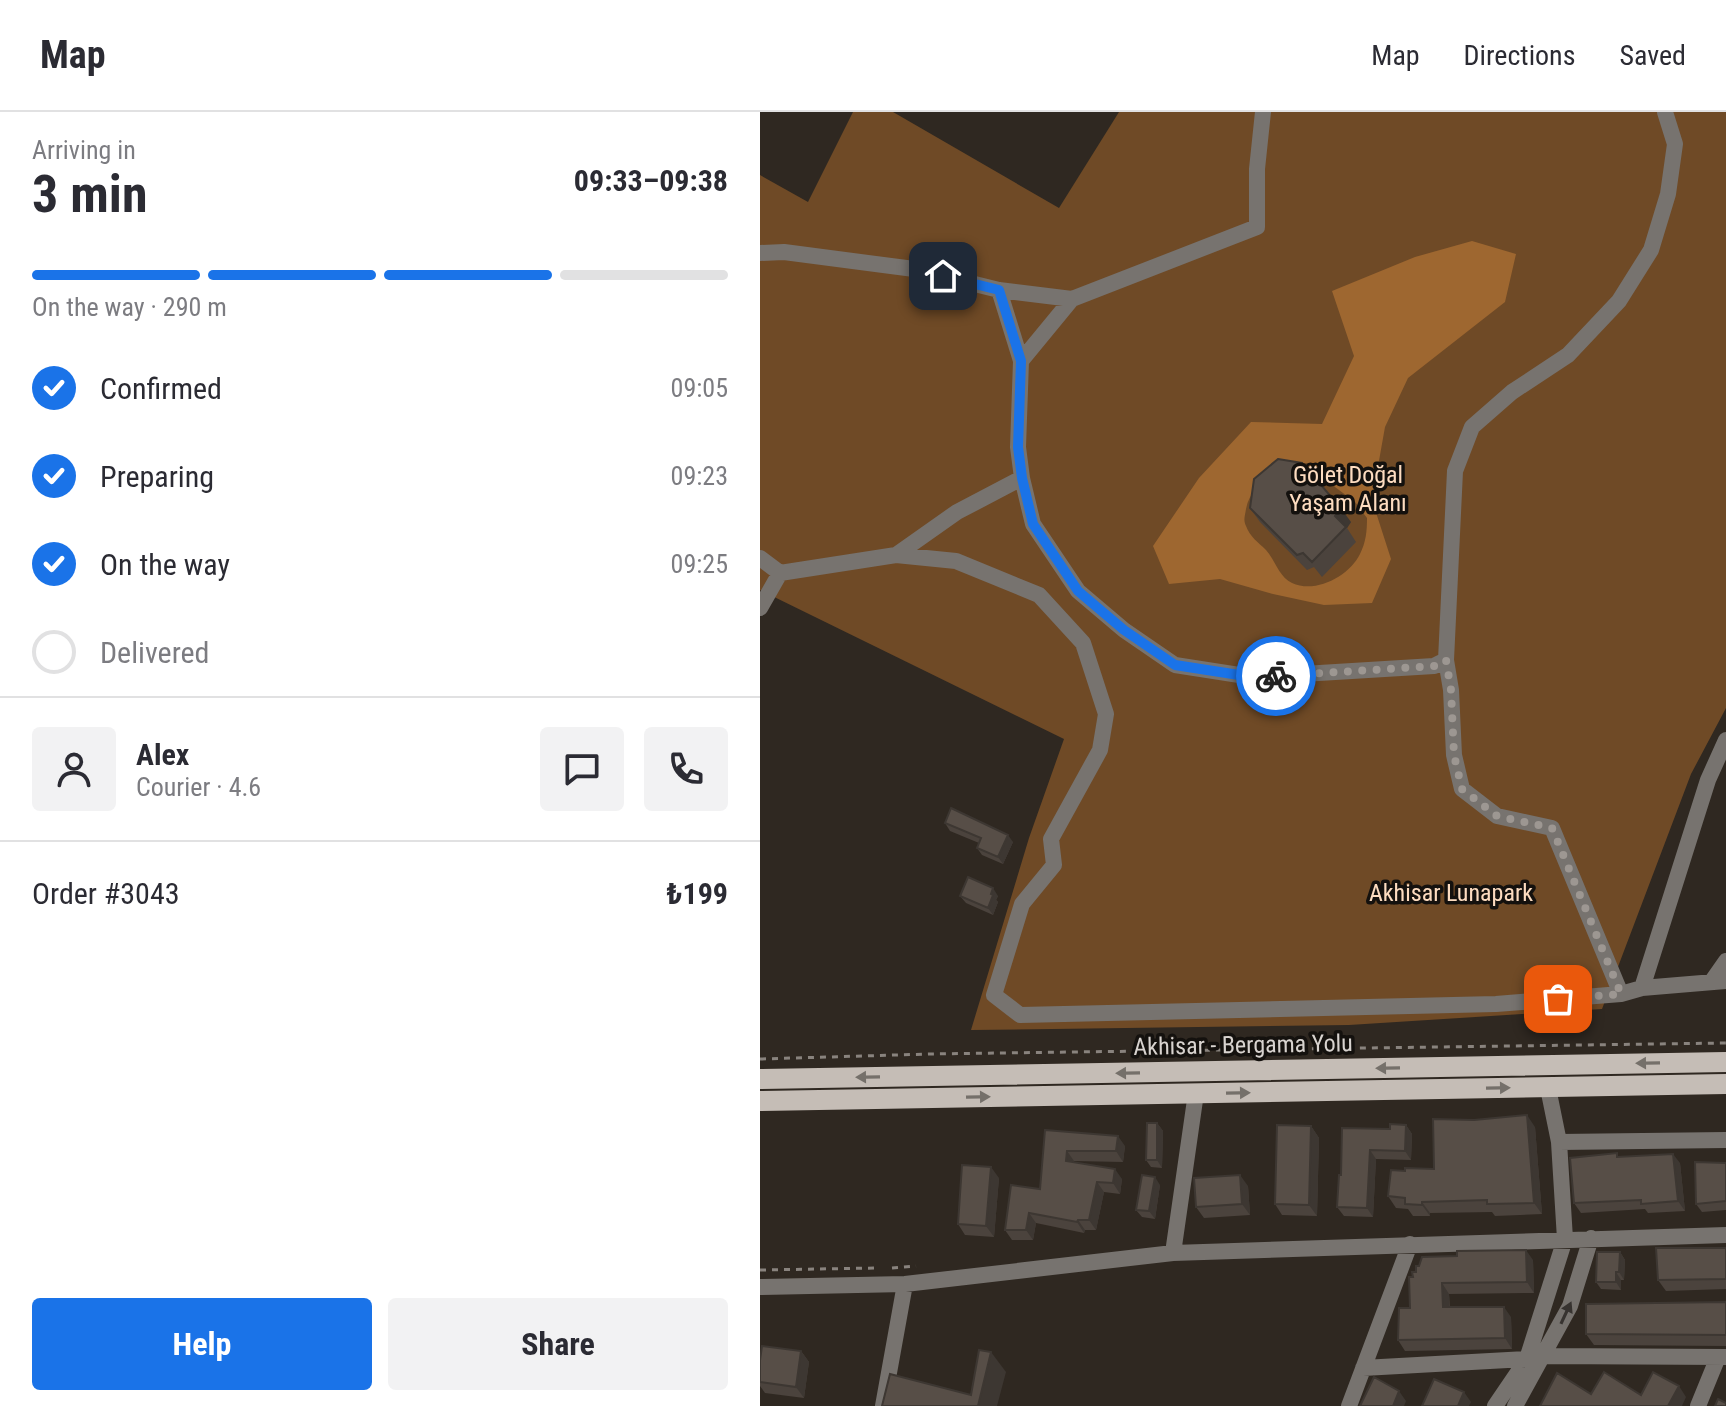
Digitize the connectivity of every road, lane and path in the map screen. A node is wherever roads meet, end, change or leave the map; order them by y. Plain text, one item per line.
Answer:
1 (1263, 112) edge
2 (1665, 112) edge
3 (760, 253) edge
4 (999, 290) junction
5 (1072, 299) junction
6 (1021, 361) junction
7 (1022, 478) junction
8 (896, 555) junction
9 (760, 558) edge
10 (780, 573) junction
11 (760, 608) edge
12 (1446, 660) junction
13 (1726, 740) edge
14 (1726, 961) edge
15 (1719, 981) edge
16 (1642, 988) junction
17 (1621, 994) junction
18 (1726, 1043) edge
19 (760, 1059) edge
20 (1726, 1062) edge
21 (760, 1079) edge
22 (1726, 1084) edge
23 (1548, 1088) junction
24 (1196, 1093) junction
25 (760, 1101) edge
26 (1726, 1140) edge
27 (1559, 1142) junction
28 (1726, 1235) edge
29 (1591, 1238) junction
30 (1565, 1239) junction
31 (1410, 1244) junction
32 (1173, 1253) junction
33 (905, 1284) junction
34 (760, 1287) edge
35 (1544, 1356) junction
36 (1722, 1357) edge
37 (1527, 1359) junction
38 (1363, 1368) junction
39 (883, 1406) edge
40 (1349, 1406) edge
41 (1495, 1406) edge
42 (1515, 1406) edge
43 (1698, 1406) edge

1 - 5 street
2 - 12 street
3 - 4 street
4 - 5 street
4 - 6 street
5 - 6 street
6 - 7 street
7 - 8 street
7 - 12 street
8 - 10 street
8 - 17 street
9 - 10 street
10 - 11 street
12 - 17 street
13 - 16 street
14 - 15 street
15 - 16 street
16 - 17 street
18 - 19 path
20 -> 21 main road, Akhisar - Bergama Yolu
22 - 23 main road, Akhisar - Bergama Yolu
24 -> 23 main road, Akhisar - Bergama Yolu
23 - 27 street
25 -> 24 main road, Akhisar - Bergama Yolu
24 - 32 street
26 - 27 street
27 - 30 street
28 - 29 street
29 - 30 street
35 -> 29 street
30 - 31 street
30 - 37 street
31 - 32 street
31 - 38 street
32 - 33 street
33 - 34 street
33 - 39 street
35 - 36 street
35 - 42 street
36 - 43 street
37 - 38 street
37 - 41 street
38 - 40 street

